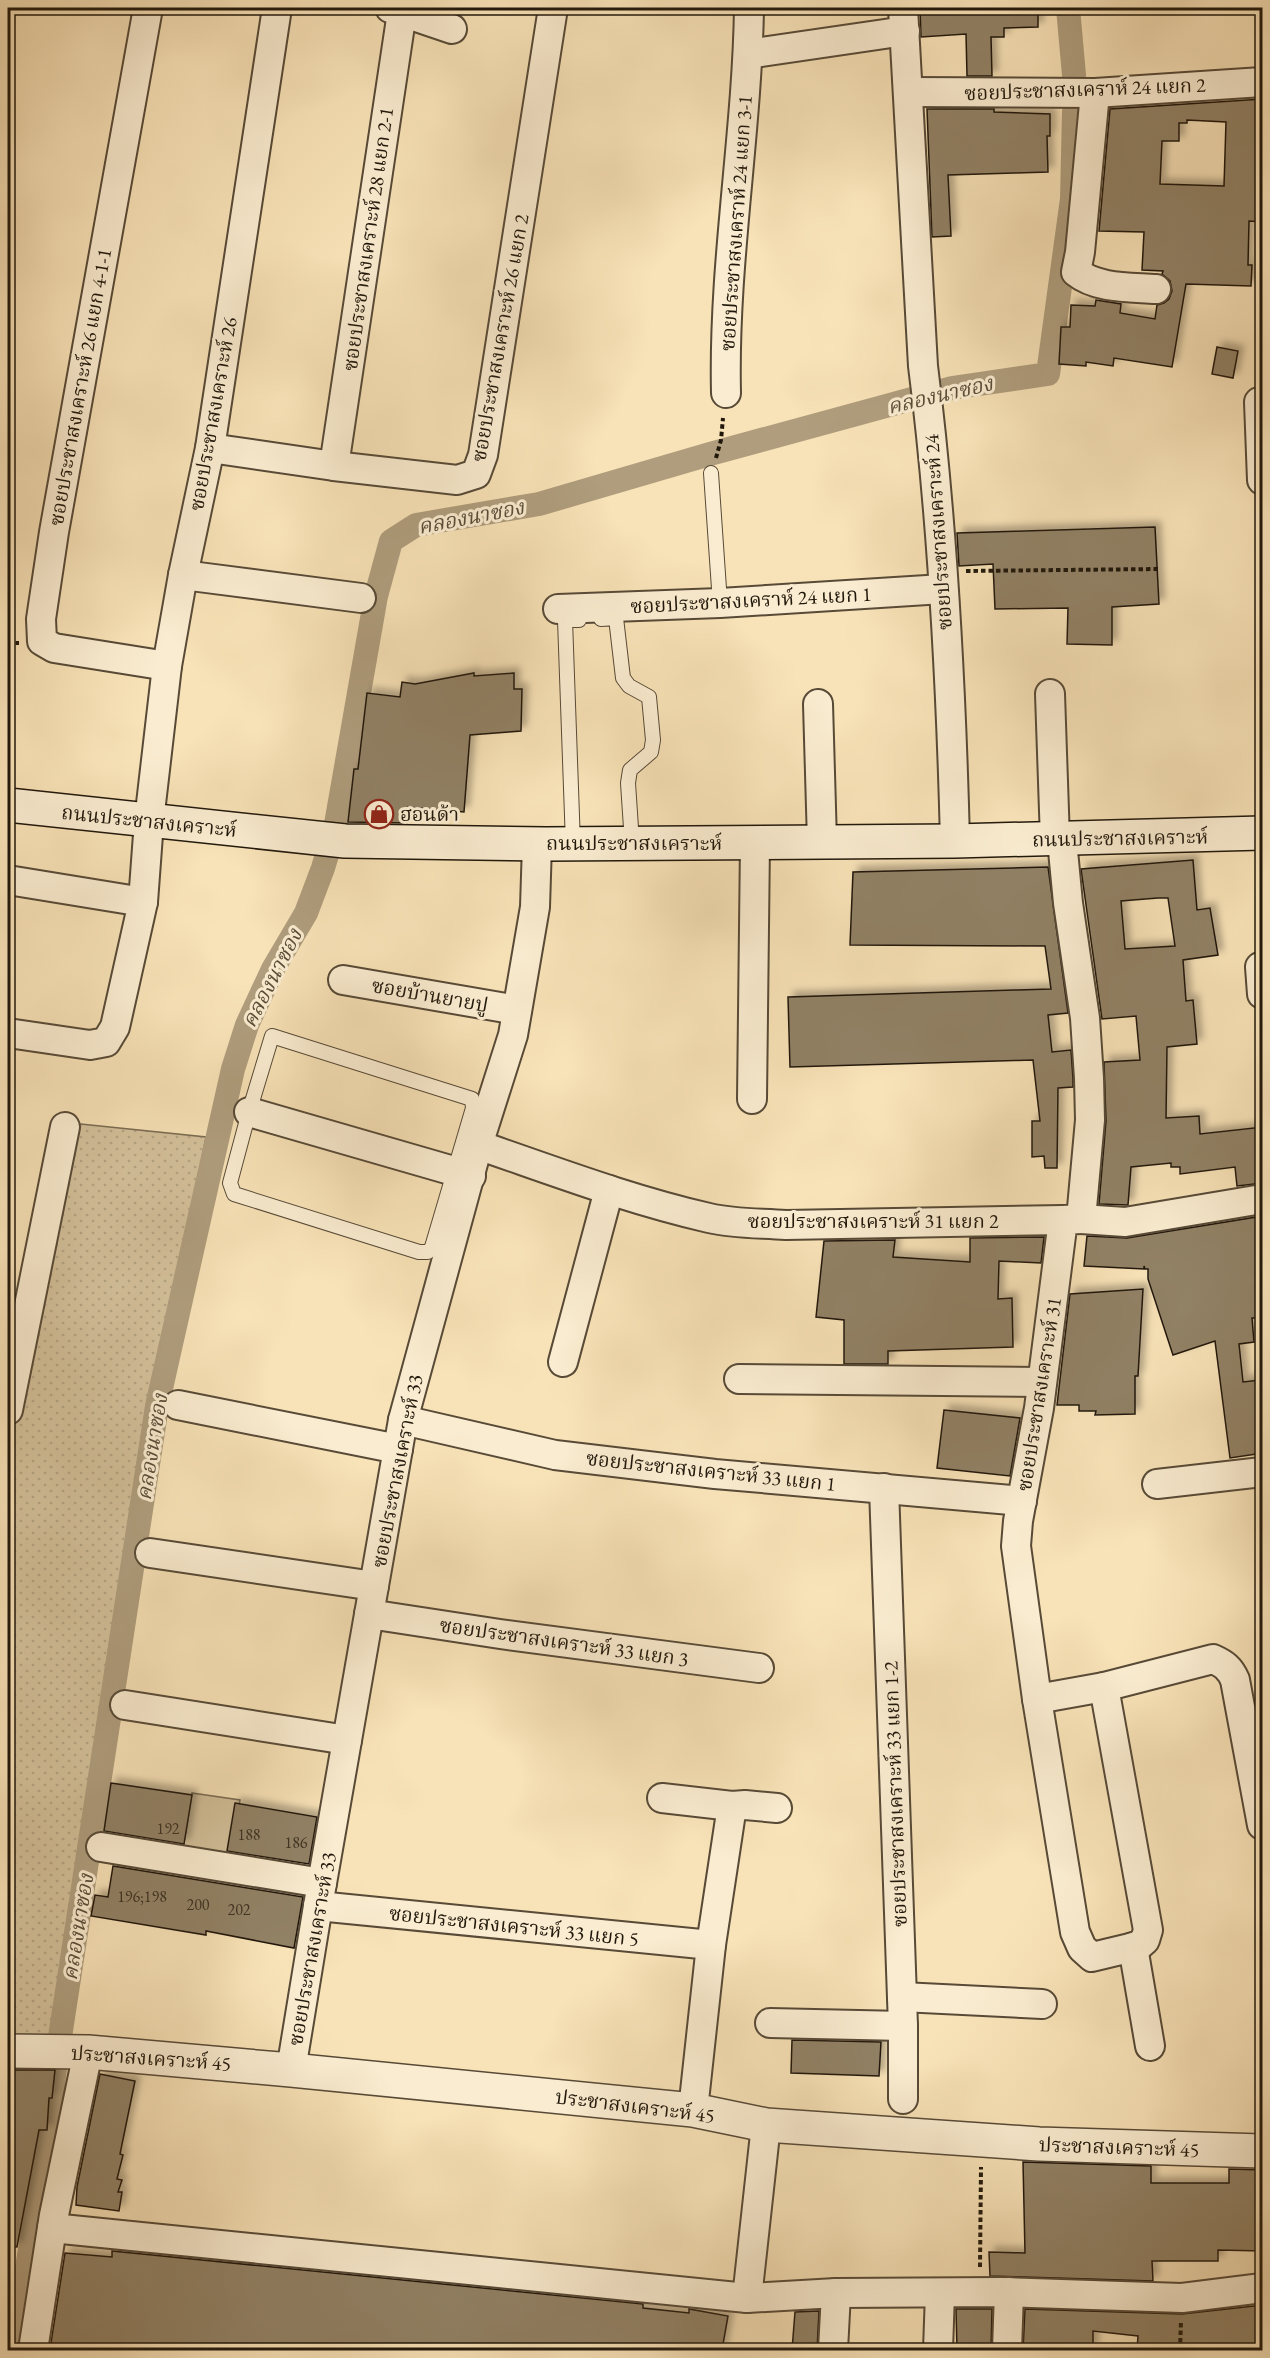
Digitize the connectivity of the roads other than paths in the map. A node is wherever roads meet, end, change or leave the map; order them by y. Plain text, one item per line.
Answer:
1 (148, 8) edge
2 (277, 8) edge
3 (553, 8) edge
4 (749, 8) edge
5 (396, 10) edge
6 (904, 19) edge
7 (452, 28) dead end
8 (748, 54) junction
9 (1263, 82) edge
10 (908, 92) junction
11 (1095, 93) junction
12 (1156, 289) dead end
13 (726, 393) dead end
14 (1259, 402) dead end
15 (210, 448) junction
16 (334, 466) junction
17 (711, 473) dead end
18 (1263, 480) edge
19 (183, 575) junction
20 (943, 580) junction
21 (362, 598) dead end
22 (720, 603) junction
23 (558, 609) dead end
24 (167, 666) junction
25 (1050, 694) dead end
26 (818, 704) dead end
27 (8, 805) edge
28 (149, 821) junction
29 (1263, 833) edge
30 (1058, 840) junction
31 (954, 841) junction
32 (755, 842) junction
33 (822, 842) junction
34 (632, 843) junction
35 (537, 844) junction
36 (573, 844) junction
37 (8, 880) edge
38 (142, 902) junction
39 (344, 980) dead end
40 (517, 1010) junction
41 (8, 1033) edge
42 (752, 1099) dead end
43 (249, 1112) junction
44 (65, 1127) dead end
45 (478, 1144) junction
46 (462, 1173) junction
47 (609, 1190) junction
48 (1263, 1199) edge
49 (1072, 1219) junction
50 (563, 1362) dead end
51 (739, 1379) dead end
52 (1042, 1382) junction
53 (178, 1405) dead end
54 (8, 1410) edge
55 (403, 1420) junction
56 (398, 1449) junction
57 (1263, 1472) edge
58 (1157, 1484) dead end
59 (884, 1488) junction
60 (1022, 1501) junction
61 (150, 1553) dead end
62 (374, 1586) junction
63 (369, 1614) junction
64 (759, 1668) dead end
65 (1104, 1687) junction
66 (1037, 1699) junction
67 (125, 1706) dead end
68 (347, 1740) junction
69 (662, 1798) dead end
70 (732, 1806) junction
71 (777, 1808) dead end
72 (1263, 1825) edge
73 (101, 1847) dead end
74 (320, 1894) junction
75 (711, 1945) junction
76 (1133, 1947) junction
77 (902, 1997) junction
78 (1042, 2004) dead end
79 (770, 2023) dead end
80 (903, 2026) junction
81 (1150, 2046) dead end
82 (21, 2051) edge
83 (88, 2052) junction
84 (291, 2070) junction
85 (903, 2100) dead end
86 (693, 2110) junction
87 (766, 2125) junction
88 (1263, 2151) edge
89 (52, 2228) junction
90 (1263, 2288) edge
91 (1009, 2292) junction
92 (836, 2293) junction
93 (940, 2293) junction
94 (747, 2298) junction
95 (33, 2350) edge
96 (833, 2350) edge
97 (938, 2350) edge
98 (1007, 2350) edge

1 - 24 street, ซอยประชาสงเคราะห์ 26 แยก 4-1-1
2 - 15 street, ซอยประชาสงเคราะห์ 26
3 - 16 street, ซอยประชาสงเคราะห์ 26 แยก 2
4 - 8 street, ซอยประชาสงเคราห์ 24 แยก 3-1
5 - 7 street
5 - 16 street, ซอยประชาสงเคราะห์ 28 แยก 2-1
6 - 8 street
6 - 10 street, ซอยประชาสงเคราะห์ 24
8 - 13 street, ซอยประชาสงเคราห์ 24 แยก 3-1
9 - 11 street, ซอยประชาสงเคราห์ 24 แยก 2
10 - 11 street, ซอยประชาสงเคราห์ 24 แยก 2
10 - 20 street, ซอยประชาสงเคราะห์ 24
11 - 12 street
14 - 18 street
15 - 16 street, ซอยประชาสงเคราะห์ 26 แยก 2
15 - 19 street, ซอยประชาสงเคราะห์ 26
17 - 22 lane
19 - 21 street
19 - 24 street, ซอยประชาสงเคราะห์ 26
20 - 22 street, ซอยประชาสงเคราห์ 24 แยก 1
20 - 31 street, ซอยประชาสงเคราะห์ 24
22 - 23 street, ซอยประชาสงเคราห์ 24 แยก 1
24 - 28 street, ซอยประชาสงเคราะห์ 26
25 - 30 street, ซอยประชาสงเคราะห์ 31
26 - 33 street
27 - 28 main road, ถนนประชาสงเคราะห์
28 - 35 main road, ถนนประชาสงเคราะห์
28 - 38 street, ซอยประชาสงเคราะห์ 26
29 - 30 main road, ถนนประชาสงเคราะห์
30 - 31 main road, ถนนประชาสงเคราะห์
30 - 49 street, ซอยประชาสงเคราะห์ 31
31 - 33 main road, ถนนประชาสงเคราะห์
32 - 33 main road, ถนนประชาสงเคราะห์
32 - 34 main road, ถนนประชาสงเคราะห์
32 - 42 street
34 - 36 main road, ถนนประชาสงเคราะห์
34 - 36 lane
35 - 36 main road, ถนนประชาสงเคราะห์
35 - 40 street, ซอยประชาสงเคราะห์ 33
37 - 38 street
38 - 41 street, ซอยประชาสงเคราะห์ 26
39 - 40 street, ซอยบ้านยายปู
40 - 45 street, ซอยประชาสงเคราะห์ 33
43 - 46 street
43 - 46 lane
43 - 46 lane
44 - 54 street
45 - 46 street, ซอยประชาสงเคราะห์ 33
45 - 47 street, ซอยประชาสงเคราะห์ 31 แยก 2
46 - 55 street, ซอยประชาสงเคราะห์ 33
47 - 49 street, ซอยประชาสงเคราะห์ 31 แยก 2
47 - 50 street
48 - 49 street, ซอยประชาสงเคราะห์ 31 แยก 2
49 - 52 street, ซอยประชาสงเคราะห์ 31
51 - 52 street
52 - 60 street, ซอยประชาสงเคราะห์ 31
53 - 56 street
55 - 56 street, ซอยประชาสงเคราะห์ 33
55 - 59 street, ซอยประชาสงเคราะห์ 33 แยก 1
56 - 62 street, ซอยประชาสงเคราะห์ 33
57 - 58 street
59 - 60 street, ซอยประชาสงเคราะห์ 33 แยก 1
59 - 77 street, ซอยประชาสงเคราะห์ 33 แยก 1-2
60 - 66 street, ซอยประชาสงเคราะห์ 31
61 - 62 street
62 - 63 street, ซอยประชาสงเคราะห์ 33
63 - 64 street, ซอยประชาสงเคราะห์ 33 แยก 3
63 - 68 street, ซอยประชาสงเคราะห์ 33
65 - 66 street
65 - 72 street
65 - 76 street
66 - 76 street, ซอยประชาสงเคราะห์ 31
67 - 68 street
68 - 74 street, ซอยประชาสงเคราะห์ 33
69 - 70 street
70 - 71 street
70 - 75 street
73 - 74 street, ซอยประชาสงเคราะห์ 33 แยก 5
74 - 75 street, ซอยประชาสงเคราะห์ 33 แยก 5
74 - 84 street, ซอยประชาสงเคราะห์ 33
75 - 86 street
76 - 81 street
77 - 78 street
77 - 80 street, ซอยประชาสงเคราะห์ 33 แยก 1-2
79 - 80 street
80 - 85 street, ซอยประชาสงเคราะห์ 33 แยก 1-2
82 - 83 main road, ประชาสงเคราะห์ 45
83 - 84 main road, ประชาสงเคราะห์ 45
83 - 89 street
84 - 86 main road, ประชาสงเคราะห์ 45
86 - 87 main road, ประชาสงเคราะห์ 45
87 - 88 main road, ประชาสงเคราะห์ 45
87 - 94 street
89 - 94 street
89 - 95 street
90 - 91 street
91 - 93 street
91 - 98 street
92 - 93 street
92 - 94 street
92 - 96 street
93 - 97 street

